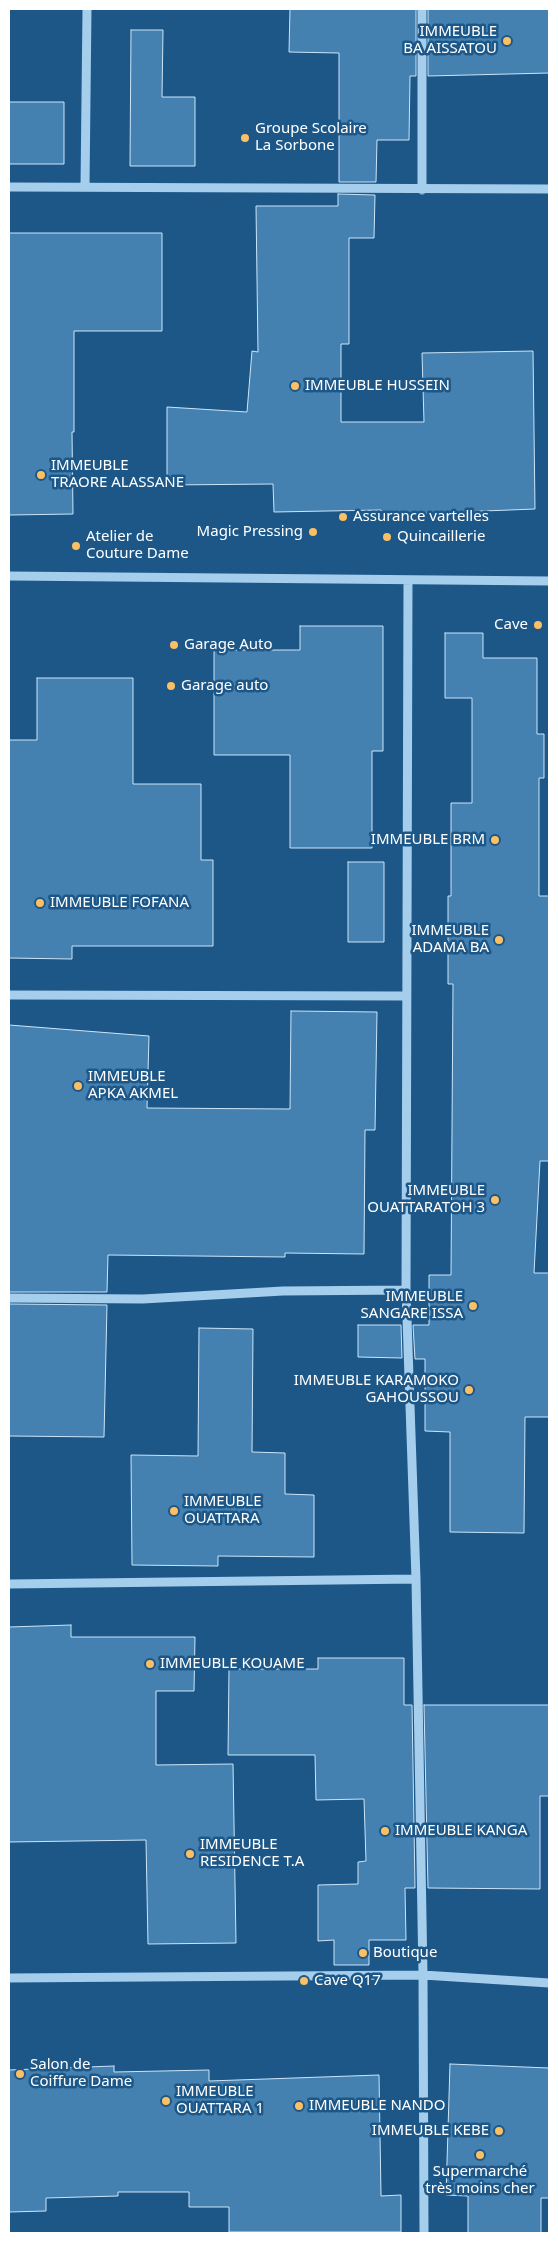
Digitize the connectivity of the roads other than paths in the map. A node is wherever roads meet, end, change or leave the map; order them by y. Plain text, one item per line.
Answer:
1 (87, 9) edge
2 (422, 9) edge
3 (9, 186) edge
4 (84, 186) junction
5 (549, 189) edge
6 (422, 190) junction
7 (9, 576) edge
8 (408, 580) junction
9 (549, 581) edge
10 (9, 995) edge
11 (405, 996) junction
12 (406, 1290) junction
13 (9, 1298) edge
14 (416, 1579) junction
15 (9, 1584) edge
16 (423, 1975) junction
17 (9, 1978) edge
18 (549, 1983) edge
19 (424, 2233) edge

1 - 4 street
2 - 6 street
3 - 4 street
4 - 6 street
5 - 6 street
7 - 8 street
8 - 9 street
8 - 11 street
10 - 11 street
11 - 12 street
12 - 13 street
12 - 14 street
14 - 15 street
14 - 16 street
16 - 17 street
16 - 18 street
16 - 19 street

